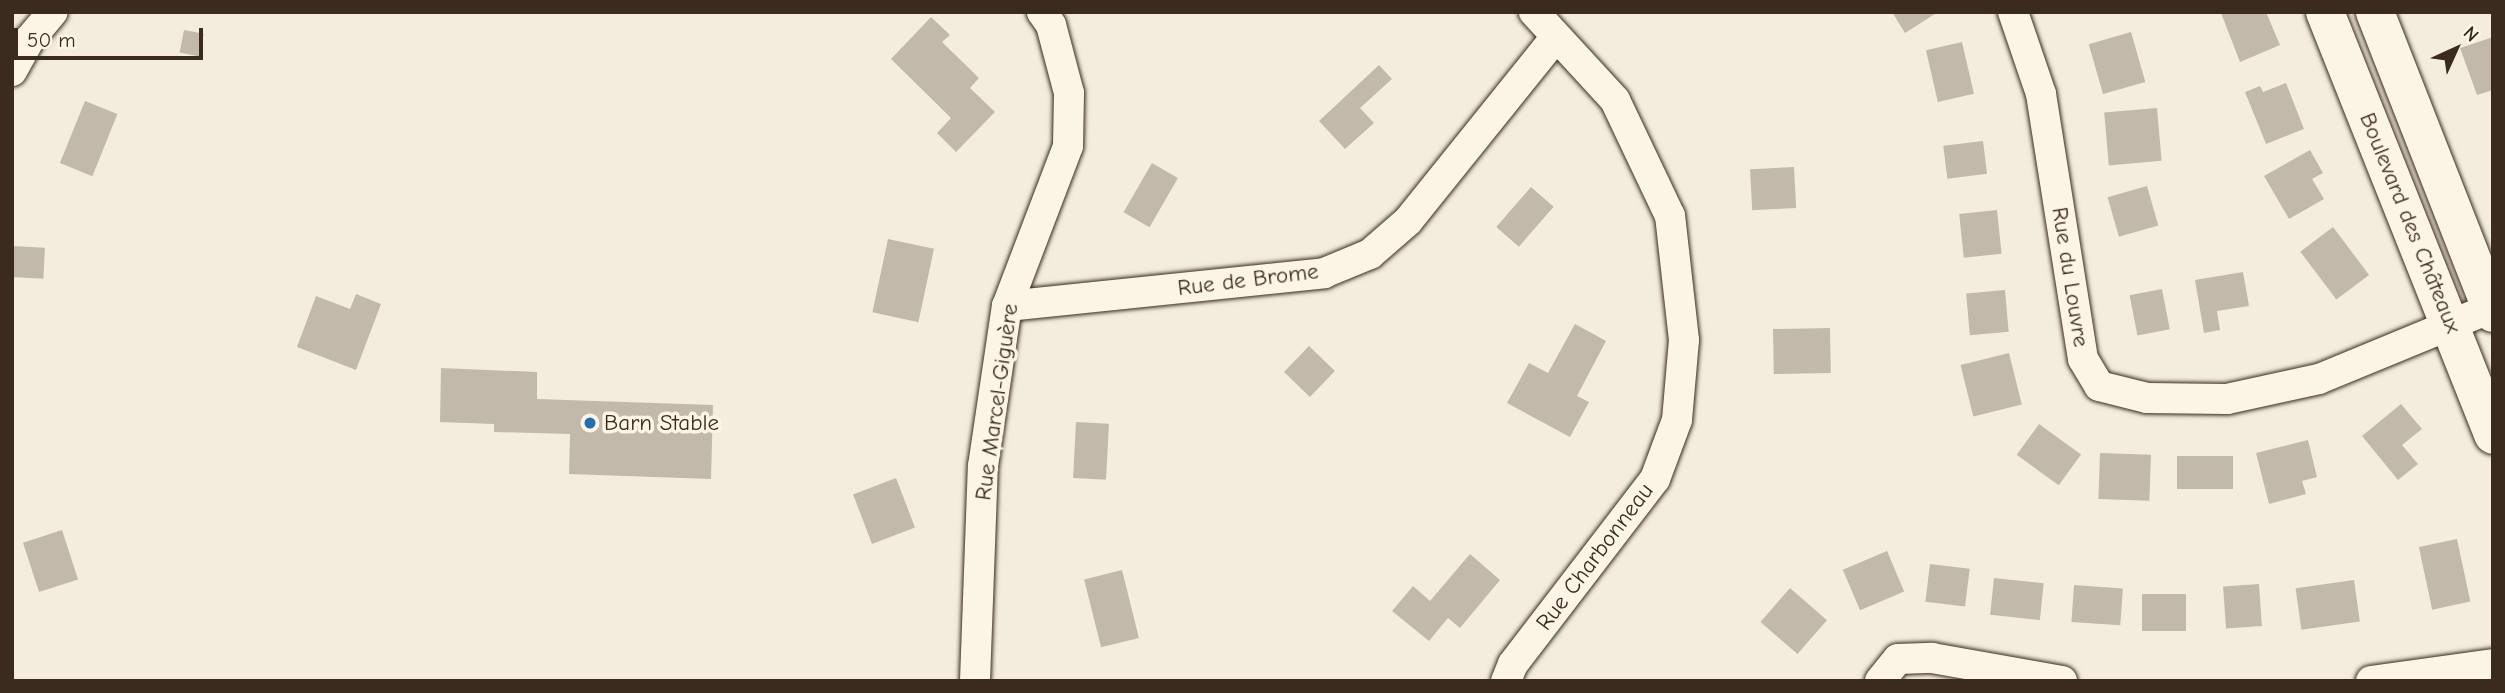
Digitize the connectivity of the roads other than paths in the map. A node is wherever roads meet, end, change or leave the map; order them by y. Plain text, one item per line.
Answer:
1 (53, 12) edge
2 (1042, 12) edge
3 (1534, 12) edge
4 (2013, 12) edge
5 (2325, 12) edge
6 (2375, 12) edge
7 (1555, 38) junction
8 (12, 71) edge
9 (1007, 306) junction
10 (2492, 311) edge
11 (2451, 325) junction
12 (2493, 435) edge
13 (2493, 664) edge
14 (975, 681) edge
15 (1506, 681) edge
16 (1880, 681) edge
17 (2062, 681) edge
18 (2371, 681) edge

1 - 8 street
2 - 9 street, Rue Marcel-Giguère
3 - 7 street, Rue Charbonneau
4 - 11 street, Rue du Louvre
5 - 11 street, Boulevard des Châteaux
6 - 10 street, Boulevard des Châteaux
7 - 9 street, Rue de Brome
7 - 15 street, Rue Charbonneau
9 - 14 street, Rue Marcel-Giguère
10 - 11 street, Rue du Louvre
11 - 12 street, Boulevard des Châteaux
13 - 18 street
16 - 17 street

